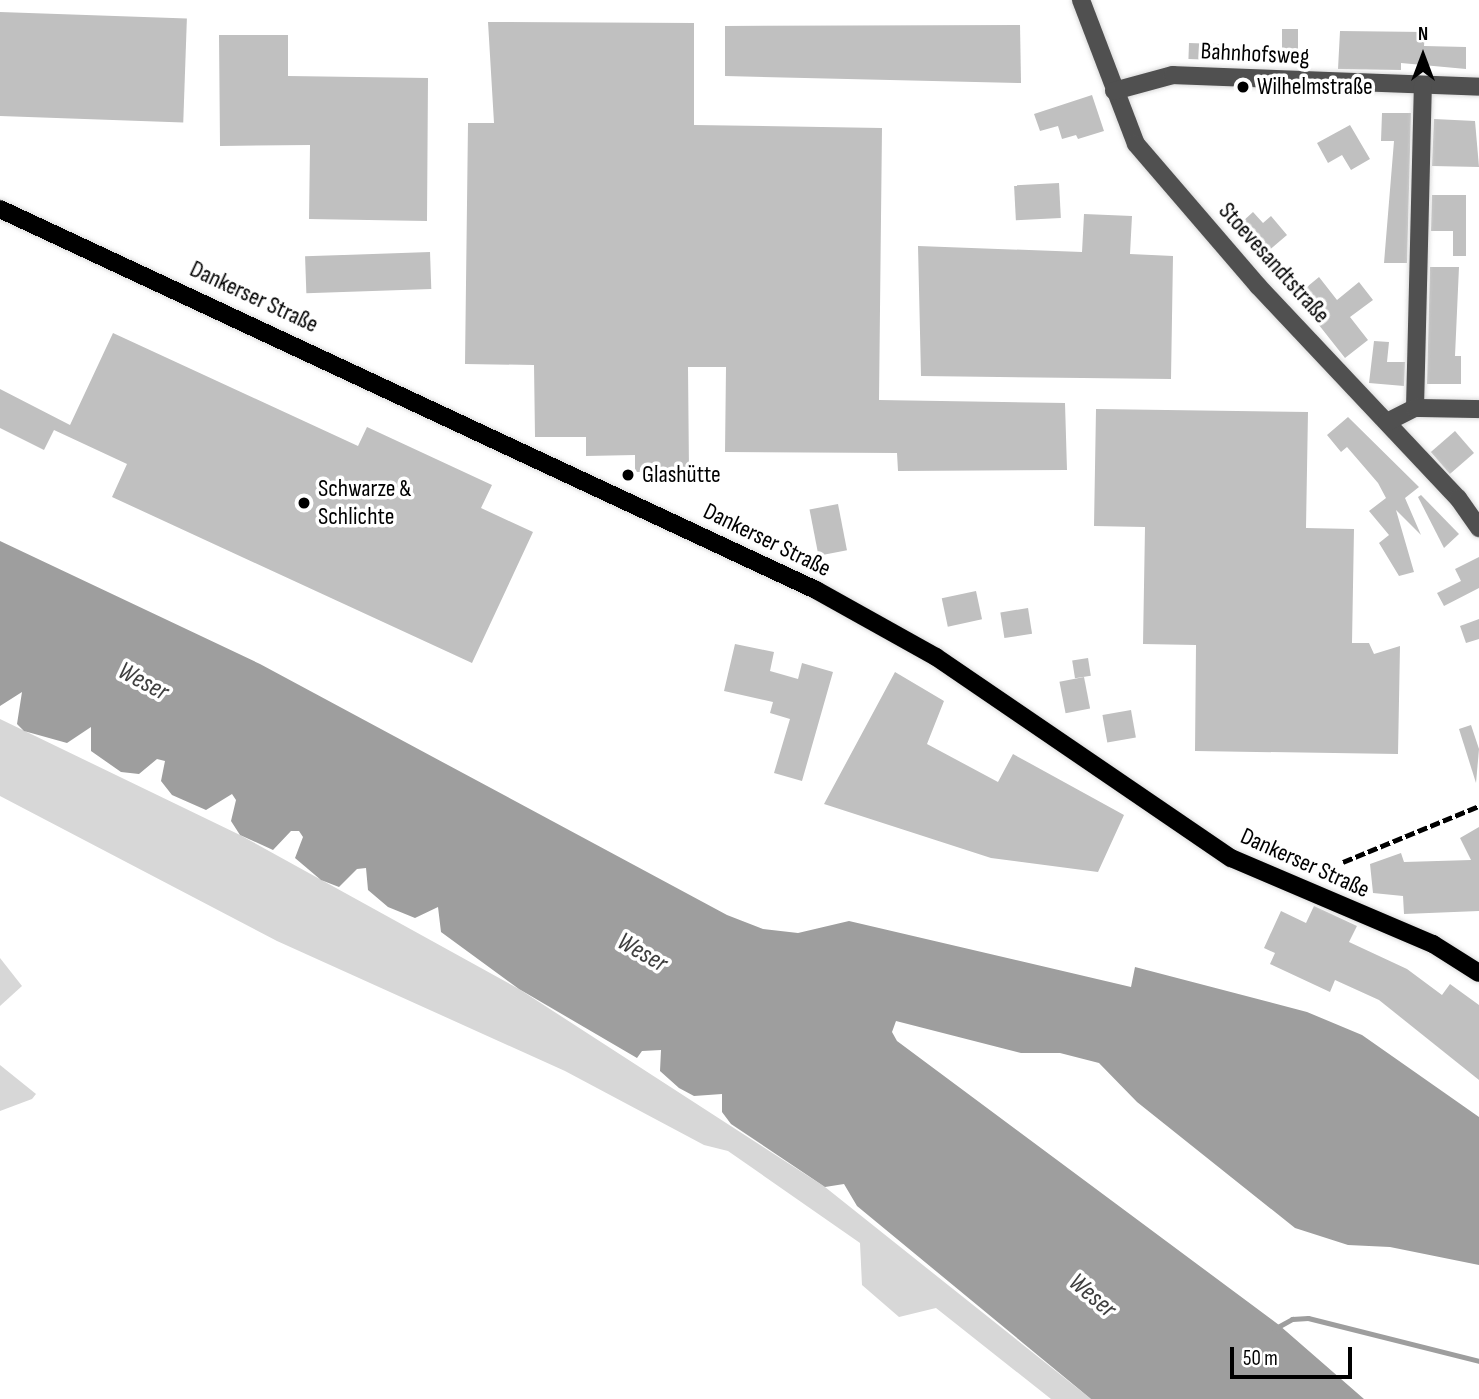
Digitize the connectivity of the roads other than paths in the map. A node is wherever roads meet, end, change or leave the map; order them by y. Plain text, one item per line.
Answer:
1 (1081, 0) edge
2 (1423, 86) junction
3 (1479, 87) edge
4 (1114, 91) junction
5 (0, 209) edge
6 (1415, 408) junction
7 (1479, 409) edge
8 (1387, 422) junction
9 (1479, 528) edge
10 (1479, 973) edge

1 - 4 street, Stoevesandtstraße
2 - 3 street, Bahnhofsweg
2 - 4 street, Bahnhofsweg
2 - 6 street
4 - 8 street, Stoevesandtstraße
5 - 10 main road, Dankerser Straße
6 - 7 street
6 - 8 street
8 - 9 street, Stoevesandtstraße

